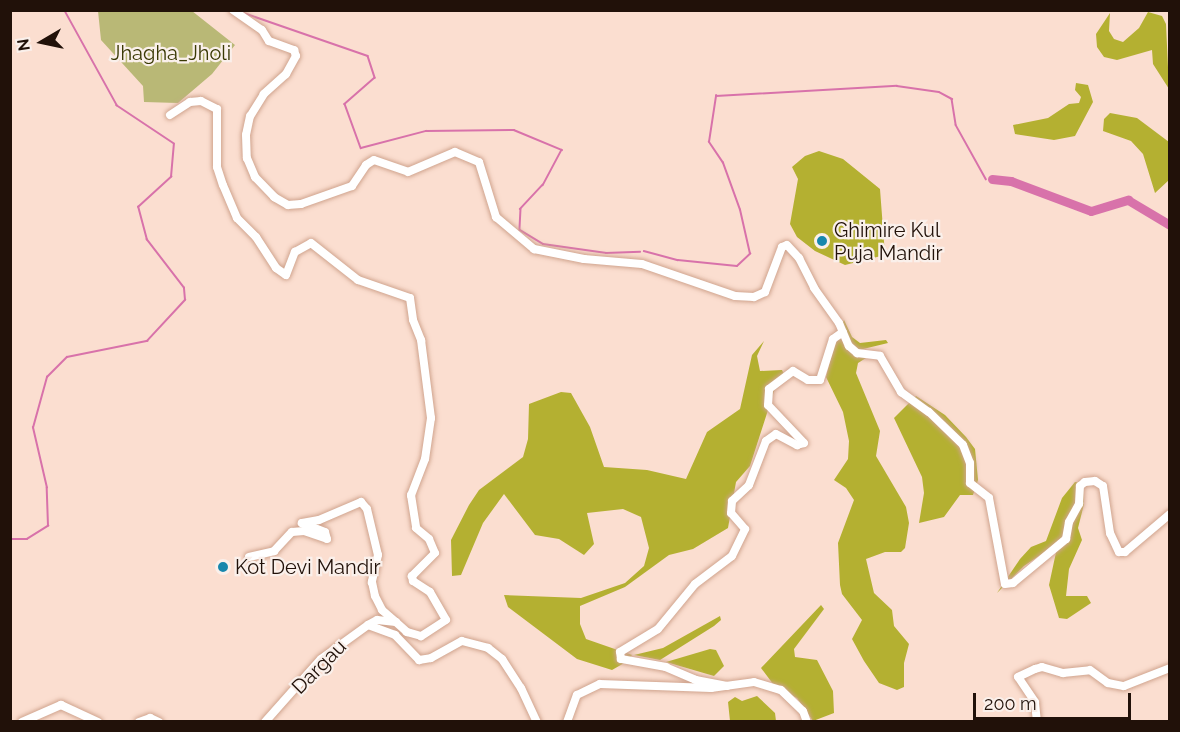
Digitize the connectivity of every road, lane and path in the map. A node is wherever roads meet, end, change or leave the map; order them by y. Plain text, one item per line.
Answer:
1 (233, 12) edge
2 (170, 115) dead end
3 (843, 332) junction
4 (1170, 514) edge
5 (249, 557) dead end
6 (396, 622) junction
7 (368, 625) junction
8 (1170, 668) edge
9 (727, 686) junction
10 (22, 722) edge
11 (98, 722) edge
12 (139, 722) edge
13 (159, 722) edge
14 (265, 722) edge
15 (537, 722) edge
16 (567, 722) edge
17 (807, 722) edge
18 (1037, 722) edge

1 - 3 street
2 - 6 street
3 - 4 street
3 - 9 street
5 - 6 street
6 - 7 street
7 - 14 street, Dargau
7 - 15 street
8 - 18 street
9 - 16 street
9 - 17 street
10 - 11 street
12 - 13 street

